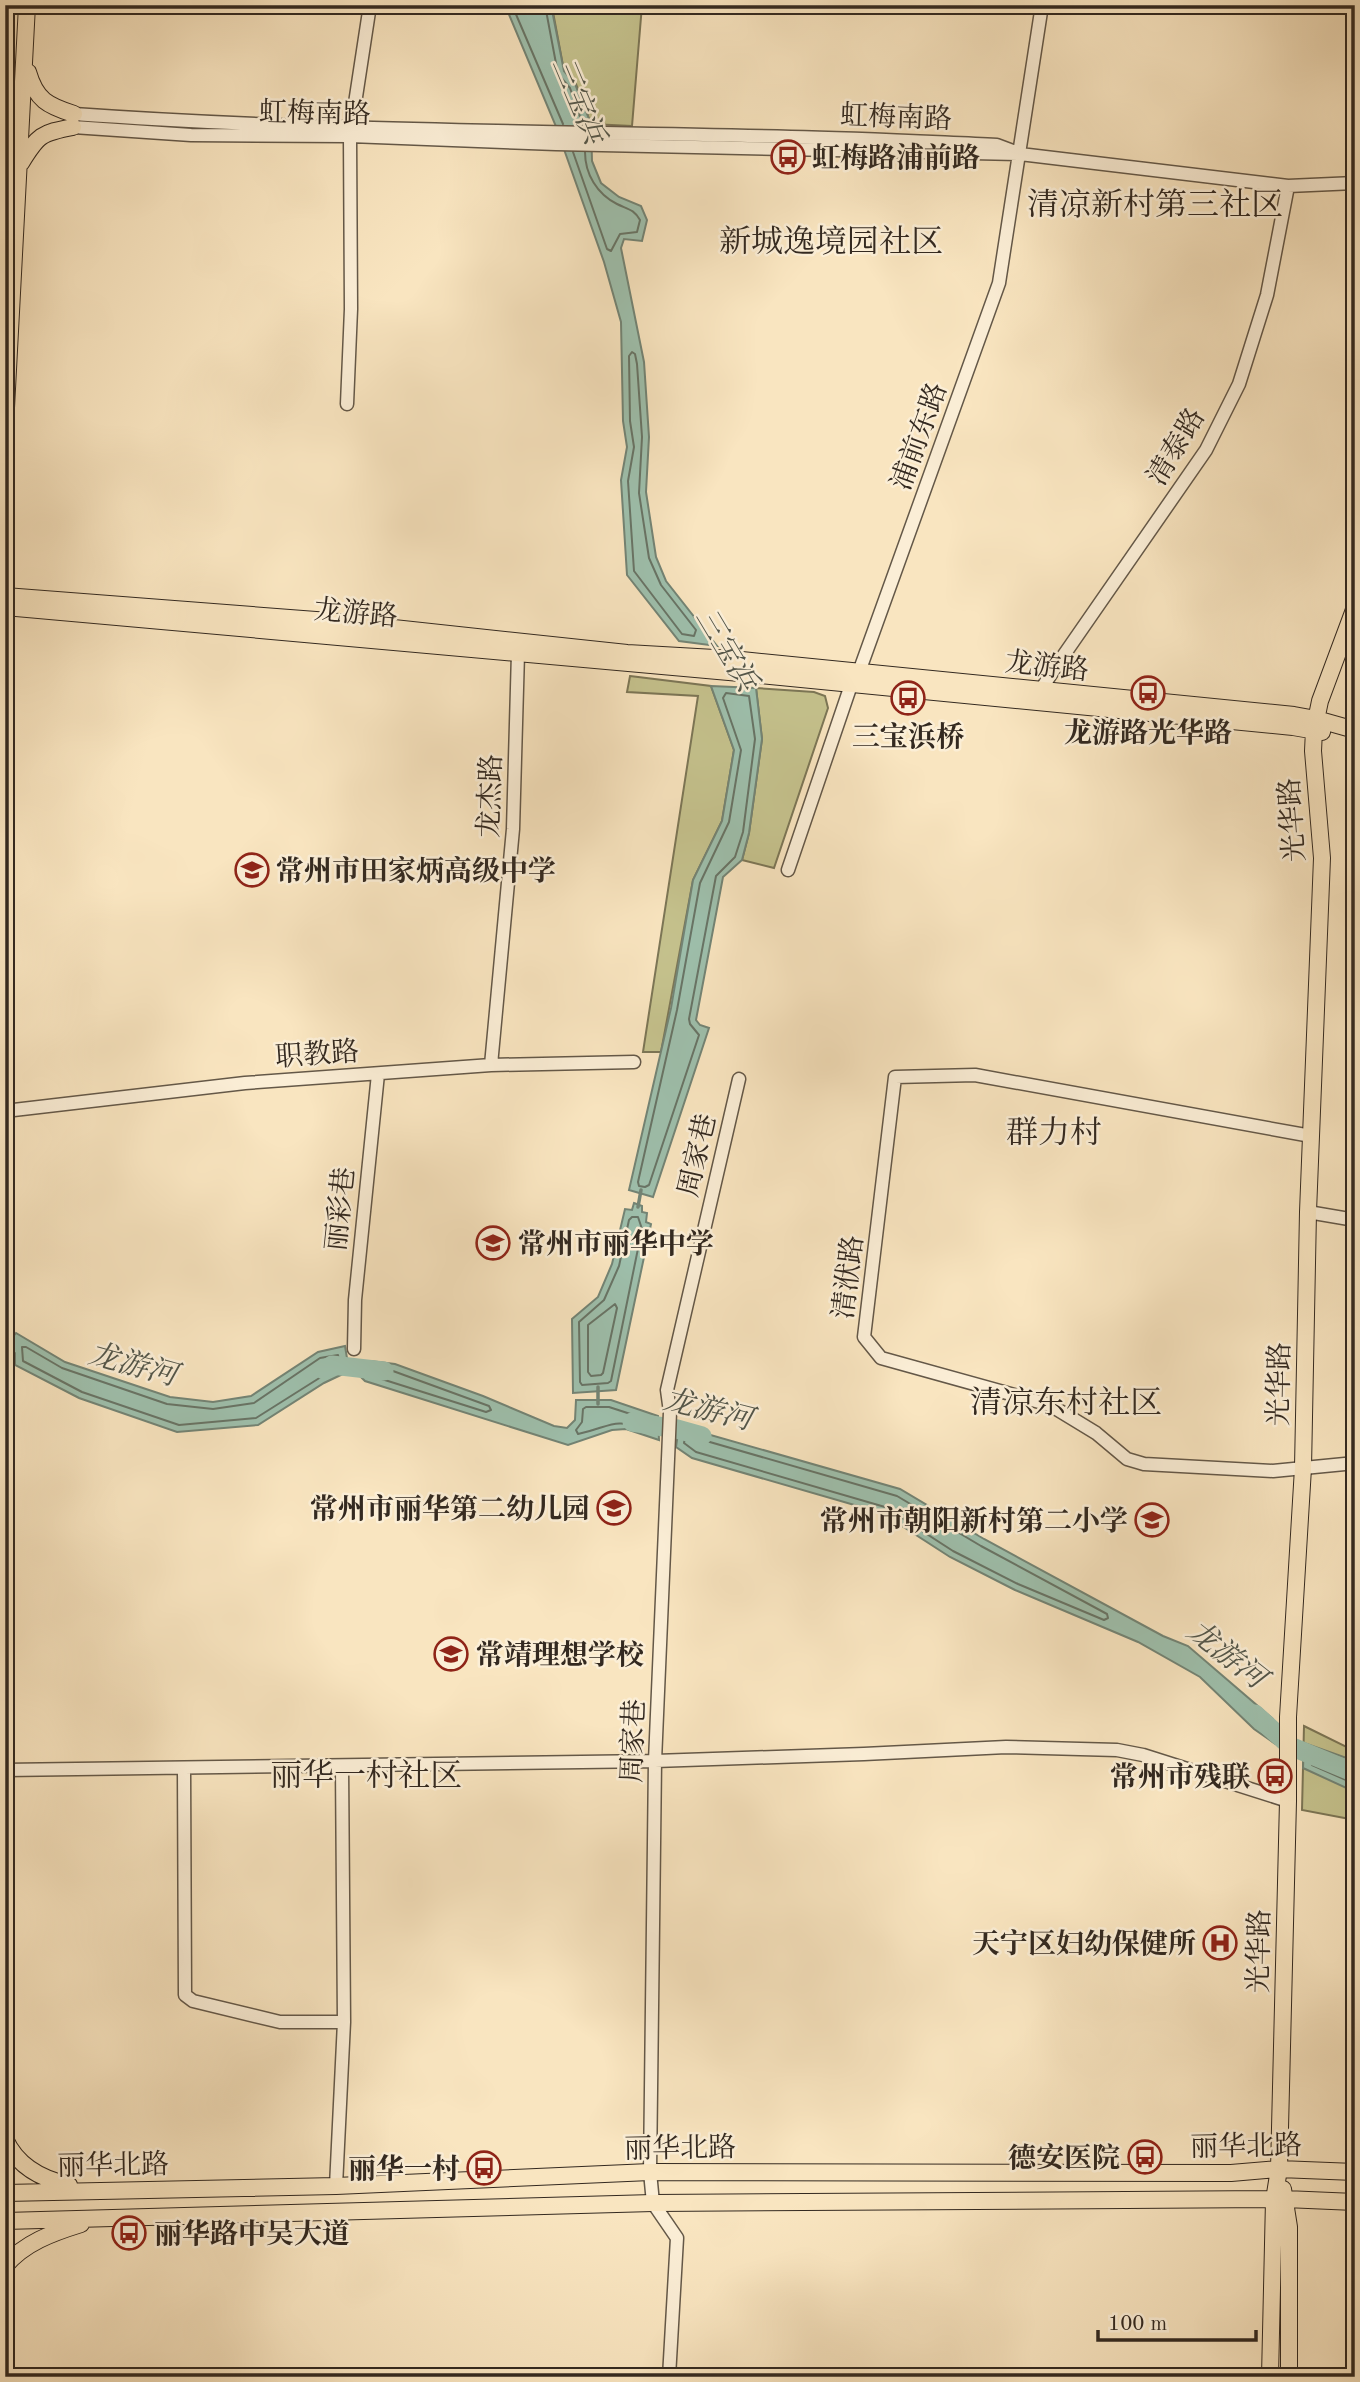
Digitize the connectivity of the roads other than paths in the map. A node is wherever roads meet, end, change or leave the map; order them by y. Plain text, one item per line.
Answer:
1 (19, 5) edge
2 (27, 5) edge
3 (370, 5) edge
4 (1042, 5) edge
5 (26, 35) junction
6 (25, 64) junction
7 (74, 121) junction
8 (351, 132) junction
9 (603, 139) junction
10 (1020, 154) junction
11 (20, 165) junction
12 (1355, 183) edge
13 (1289, 186) junction
14 (14, 248) junction
15 (5, 274) edge
16 (347, 404) dead end
17 (5, 427) edge
18 (5, 596) edge
19 (5, 607) edge
20 (1355, 607) edge
21 (518, 653) junction
22 (698, 663) junction
23 (855, 678) junction
24 (1039, 697) junction
25 (1315, 724) junction
26 (1355, 730) edge
27 (1355, 741) edge
28 (788, 870) dead end
29 (634, 1062) dead end
30 (491, 1065) junction
31 (378, 1074) junction
32 (739, 1079) dead end
33 (5, 1111) edge
34 (1311, 1136) junction
35 (1308, 1212) junction
36 (1355, 1220) edge
37 (354, 1349) dead end
38 (1355, 1463) edge
39 (1303, 1468) junction
40 (655, 1761) junction
41 (342, 1766) junction
42 (184, 1769) junction
43 (5, 1770) edge
44 (1288, 1801) junction
45 (344, 2022) junction
46 (5, 2139) edge
47 (1279, 2169) junction
48 (650, 2172) junction
49 (1355, 2172) edge
50 (337, 2186) junction
51 (95, 2190) junction
52 (5, 2193) edge
53 (1279, 2200) junction
54 (1355, 2202) edge
55 (653, 2203) junction
56 (101, 2218) junction
57 (5, 2221) edge
58 (5, 2266) edge
59 (669, 2377) edge
60 (1270, 2377) edge
61 (1289, 2377) edge

1 - 5 main road
2 - 5 main road
3 - 8 street
4 - 10 street, 浦前东路
5 - 6 main road
6 - 7 main road
6 - 11 main road
7 - 8 street, 虹梅南路
7 - 11 main road
8 - 9 street, 虹梅南路
8 - 9 street, 虹梅南路
8 - 16 street
9 - 10 street, 虹梅南路
10 - 13 street, 虹梅南路
10 - 23 street, 浦前东路
11 - 14 main road
12 - 13 street, 虹梅南路
13 - 24 street, 清泰路
14 - 15 main road
14 - 17 main road
18 - 22 main road, 龙游路
19 - 21 main road, 龙游路
20 - 25 main road, 光华路
21 - 22 main road, 龙游路
21 - 30 street, 龙杰路
22 - 23 main road, 龙游路
23 - 24 main road, 龙游路
23 - 28 street, 浦前东路
24 - 25 main road, 龙游路
25 - 26 main road, 龙游路
25 - 27 main road, 龙游路
25 - 34 main road, 光华路
29 - 30 street, 职教路
30 - 31 street, 职教路
31 - 33 street, 职教路
31 - 37 street, 丽彩巷
32 - 40 street, 周家巷
34 - 35 main road, 光华路
34 - 39 street, 清洑路
35 - 36 street
35 - 39 main road, 光华路
38 - 39 street, 清洑路
39 - 44 main road, 光华路
40 - 41 street
40 - 44 street
40 - 48 street, 周家巷
41 - 42 street
41 - 45 street
42 - 43 street
42 - 45 street
44 - 47 main road, 光华路
45 - 50 street
46 - 51 main road
47 - 48 main road, 丽华北路
47 - 49 main road, 丽华北路
47 - 53 main road, 光华路
48 - 50 main road, 丽华北路
48 - 55 street, 周家巷
50 - 51 main road, 丽华北路
51 - 52 main road, 丽华北路
53 - 54 main road, 丽华北路
53 - 55 main road, 丽华北路
53 - 60 main road, 光华路
53 - 61 main road, 光华路
55 - 56 main road, 丽华北路
55 - 59 street
56 - 57 main road, 丽华北路
56 - 58 main road

